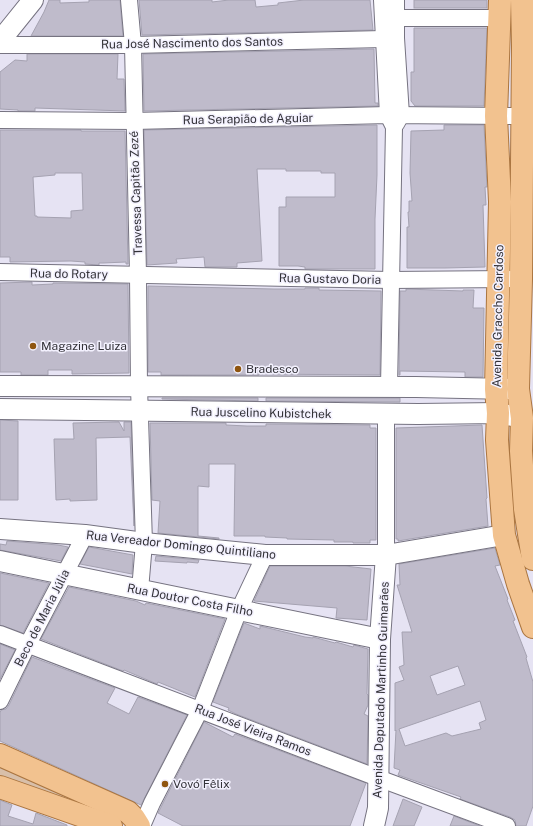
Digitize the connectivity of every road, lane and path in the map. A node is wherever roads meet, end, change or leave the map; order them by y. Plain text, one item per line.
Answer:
1 (33, 0) edge
2 (129, 0) edge
3 (382, 0) edge
4 (396, 0) edge
5 (522, 0) edge
6 (499, 9) edge
7 (396, 18) junction
8 (383, 39) junction
9 (0, 41) edge
10 (0, 45) edge
11 (133, 45) junction
12 (499, 46) junction
13 (523, 46) junction
14 (496, 116) junction
15 (522, 116) junction
16 (394, 119) junction
17 (0, 120) edge
18 (134, 121) junction
19 (0, 272) edge
20 (138, 275) junction
21 (499, 279) junction
22 (390, 280) junction
23 (521, 280) junction
24 (0, 386) edge
25 (139, 387) junction
26 (389, 387) junction
27 (416, 387) junction
28 (496, 389) junction
29 (518, 389) junction
30 (0, 409) edge
31 (140, 412) junction
32 (498, 413) junction
33 (386, 414) junction
34 (418, 414) junction
35 (522, 418) junction
36 (0, 529) edge
37 (85, 535) junction
38 (504, 535) junction
39 (144, 543) junction
40 (265, 555) junction
41 (386, 555) junction
42 (533, 559) edge
43 (0, 561) edge
44 (64, 575) junction
45 (140, 590) junction
46 (239, 610) junction
47 (533, 627) edge
48 (0, 634) edge
49 (380, 639) junction
50 (28, 644) junction
51 (0, 701) edge
52 (200, 710) junction
53 (0, 755) edge
54 (378, 778) junction
55 (0, 787) edge
56 (111, 826) edge
57 (140, 826) edge
58 (374, 826) edge
59 (507, 826) edge

1 - 9 street
2 - 11 street, Travessa Capitão Zezé
3 - 8 street
4 - 7 street
5 - 13 main road, Avenida Graccho Cardoso
6 - 7 street
6 - 12 main road, Avenida Graccho Cardoso
7 - 16 street
8 - 11 street, Rua José Nascimento dos Santos
8 - 16 street
10 - 11 street, Rua José Nascimento dos Santos
11 - 18 street, Travessa Capitão Zezé
12 - 13 main road
12 - 14 main road, Avenida Graccho Cardoso
13 - 15 main road, Avenida Graccho Cardoso
14 - 15 street, Rua Serapião de Aguiar
14 - 16 street, Rua Serapião de Aguiar
14 - 21 main road, Avenida Graccho Cardoso
15 - 23 main road, Avenida Graccho Cardoso
16 - 18 street, Rua Serapião de Aguiar
16 - 22 street
17 - 18 street, Rua Serapião de Aguiar
18 - 20 street, Travessa Capitão Zezé
19 - 20 street, Rua do Rotary
20 - 22 street, Rua Gustavo Doria
20 - 25 street, Travessa Capitão Zezé
21 - 22 street, Rua Gustavo Doria
21 - 23 street, Rua Gustavo Doria
21 - 28 main road, Avenida Graccho Cardoso
22 - 26 street
23 - 29 main road, Avenida Graccho Cardoso
24 - 25 street, Rua Juscelino Kubistchek
25 - 26 street, Rua Juscelino Kubistchek
25 - 31 street, Travessa Capitão Zezé
26 - 27 street, Rua Juscelino Kubistchek
27 - 28 street, Rua Juscelino Kubistchek
27 - 34 street
28 - 29 street, Rua Juscelino Kubistchek
28 - 32 main road, Avenida Graccho Cardoso
29 - 35 main road, Avenida Graccho Cardoso
30 - 31 street, Rua Juscelino Kubistchek
31 - 33 street, Rua Juscelino Kubistchek
31 - 39 street
32 - 34 street, Rua Juscelino Kubistchek
32 - 35 street, Rua Juscelino Kubistchek
32 - 38 main road, Avenida Graccho Cardoso
33 - 34 street, Rua Juscelino Kubistchek
33 - 41 street
35 - 42 main road, Avenida Graccho Cardoso
36 - 37 street, Rua Vereador Domingo Quintiliano
37 - 39 street, Rua Vereador Domingo Quintiliano
37 - 44 street, Beco de Maria Júlia
38 - 41 street, Rua Vereador Domingo Quintiliano
38 - 47 main road, Avenida Graccho Cardoso
39 - 40 street, Rua Vereador Domingo Quintiliano
39 - 45 street
40 - 41 street, Rua Vereador Domingo Quintiliano
40 - 46 street
41 - 49 street, Avenida Deputado Martinho Guimarães
43 - 44 street, Rua Doutor Costa Filho
44 - 45 street, Rua Doutor Costa Filho
44 - 50 street, Beco de Maria Júlia
45 - 46 street, Rua Doutor Costa Filho
46 - 49 street, Rua Doutor Costa Filho
46 - 52 street
48 - 50 street, Rua José Vieira Ramos
49 - 54 street, Avenida Deputado Martinho Guimarães
50 - 51 street, Beco de Maria Júlia
50 - 52 street, Rua José Vieira Ramos
52 - 54 street, Rua José Vieira Ramos
52 - 57 street
53 - 57 main road
54 - 58 street, Avenida Deputado Martinho Guimarães
54 - 59 street, Rua José Vieira Ramos
55 - 56 main road

